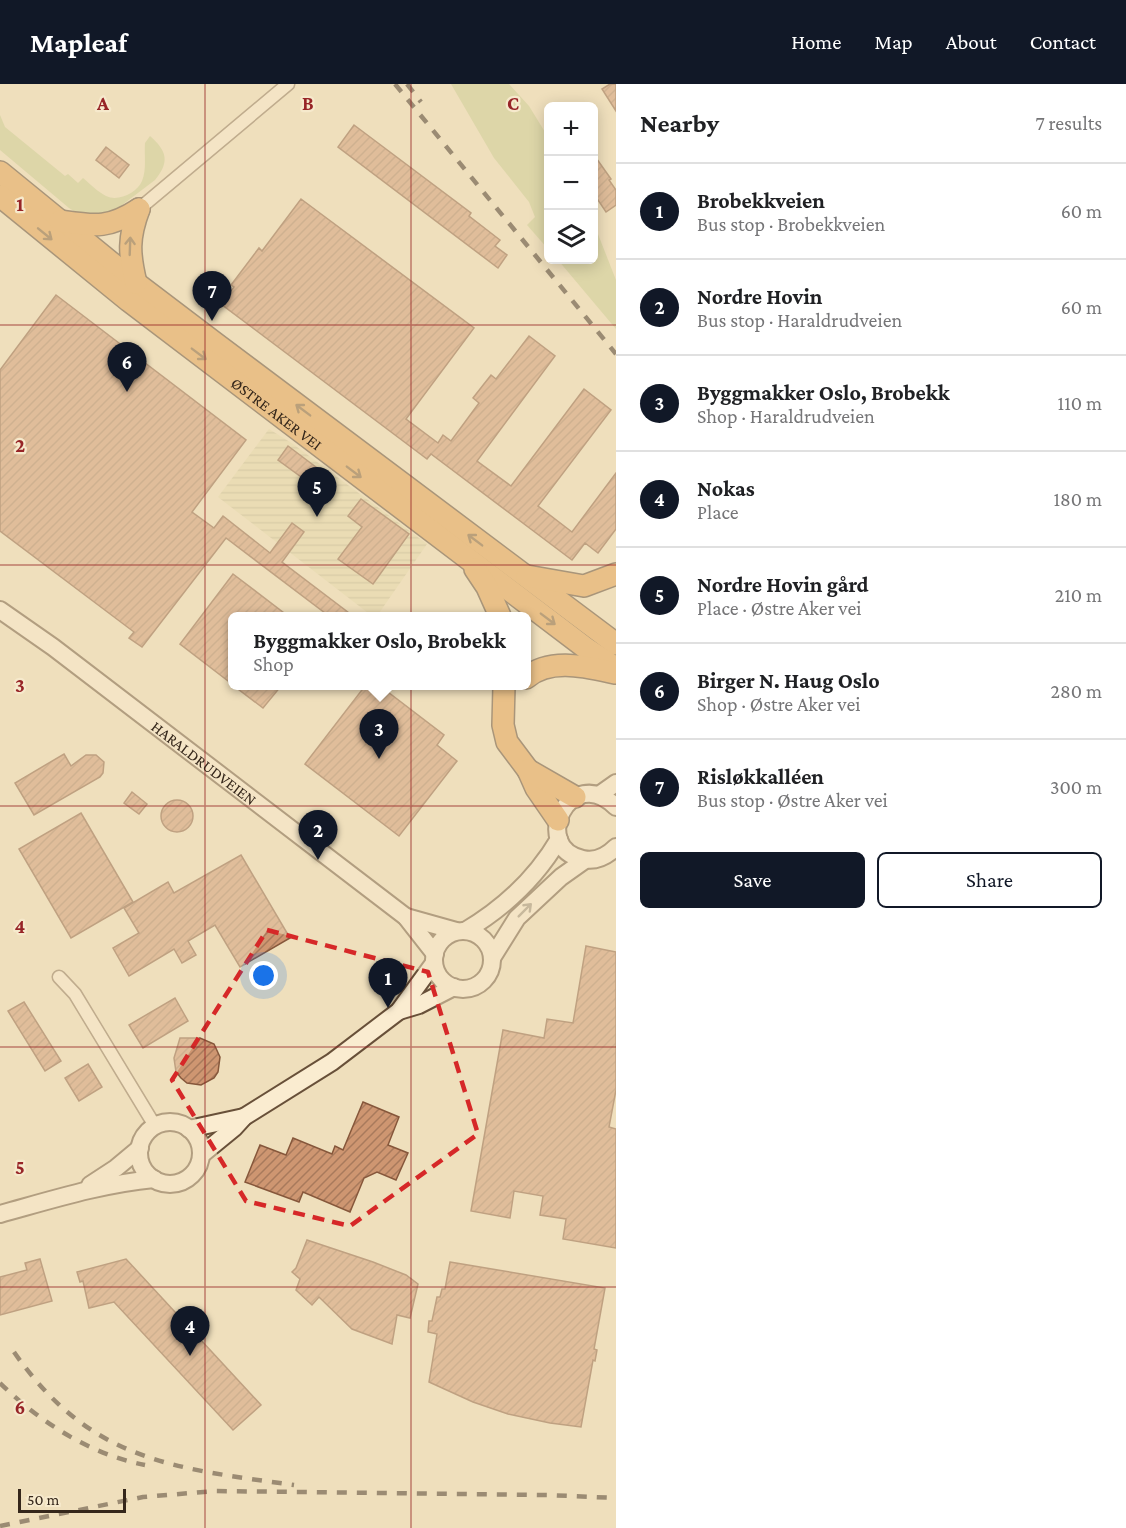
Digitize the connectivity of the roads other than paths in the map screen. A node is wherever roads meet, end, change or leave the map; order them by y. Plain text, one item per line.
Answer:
1 (288, 84) edge
2 (0, 172) edge
3 (0, 196) edge
4 (139, 209) junction
5 (60, 221) junction
6 (136, 283) junction
7 (468, 558) junction
8 (616, 574) edge
9 (522, 575) junction
10 (0, 610) edge
11 (498, 612) edge
12 (616, 644) edge
13 (616, 671) edge
14 (531, 676) edge
15 (504, 695) edge
16 (528, 770) junction
17 (616, 783) edge
18 (599, 795) junction
19 (575, 797) junction
20 (616, 807) edge
21 (558, 830) junction
22 (616, 847) edge
23 (585, 860) junction
24 (406, 917) junction
25 (461, 931) junction
26 (435, 958) junction
27 (492, 958) junction
28 (59, 977) dead end
29 (454, 987) junction
30 (399, 1011) junction
31 (244, 1117) junction
32 (156, 1126) junction
33 (189, 1129) junction
34 (140, 1148) junction
35 (201, 1155) junction
36 (154, 1179) junction
37 (82, 1191) junction
38 (0, 1214) edge

1 - 4 street
2 - 5 highway, ØSTRE AKER VEI
3 -> 7 highway, ØSTRE AKER VEI
4 - 5 highway
6 -> 4 highway
5 - 6 highway, ØSTRE AKER VEI
9 -> 6 highway, ØSTRE AKER VEI
7 - 11 highway
7 -> 13 highway, ØSTRE AKER VEI
8 - 9 highway
9 - 12 highway, ØSTRE AKER VEI
10 - 24 street, HARALDRUDVEIEN
13 - 14 highway
15 - 16 highway
16 - 19 highway
16 - 21 highway
17 - 18 street
18 - 19 street
18 - 20 street
19 - 21 street
21 - 23 street
21 - 25 street
22 - 23 street
27 -> 23 street
24 - 25 street, HARALDRUDVEIEN
24 - 26 street, HARALDRUDVEIEN
25 - 26 street
25 - 27 street
26 - 29 street
26 - 30 street
27 - 29 street
28 - 32 street
29 - 30 street
30 - 31 street
31 - 33 street
31 - 35 street
32 - 33 street
32 - 34 street
33 - 35 street
34 - 36 street
34 - 37 street
35 - 36 street
36 - 37 street
37 - 38 street

